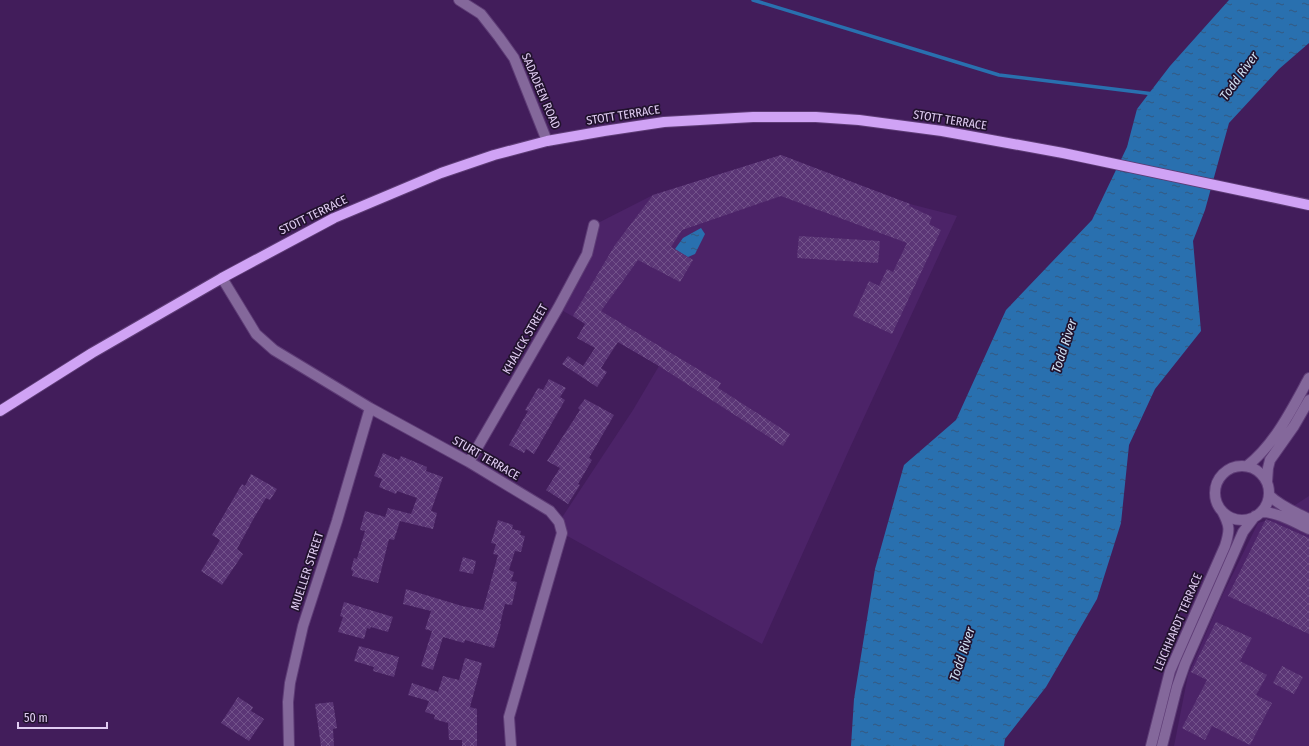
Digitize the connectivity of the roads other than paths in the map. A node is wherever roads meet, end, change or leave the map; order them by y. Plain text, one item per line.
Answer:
1 (459, 0) edge
2 (548, 141) junction
3 (1309, 205) edge
4 (594, 225) dead end
5 (222, 278) junction
6 (1309, 378) edge
7 (1309, 400) edge
8 (370, 408) junction
9 (0, 411) edge
10 (469, 462) junction
11 (1247, 466) junction
12 (1267, 482) junction
13 (1269, 495) junction
14 (1222, 511) junction
15 (1258, 514) junction
16 (1309, 519) edge
17 (1309, 529) edge
18 (289, 746) edge
19 (511, 746) edge
20 (1151, 746) edge
21 (1162, 746) edge

1 - 2 street, SADADEEN ROAD
2 - 3 main road, STOTT TERRACE
2 - 5 main road, STOTT TERRACE
4 - 10 street, KHALICK STREET
5 - 8 street, STURT TERRACE
5 - 9 main road, STOTT TERRACE
6 - 11 street
7 - 12 street
8 - 10 street, STURT TERRACE
8 - 18 street, MUELLER STREET
10 - 19 street, STURT TERRACE
11 - 12 street
11 - 14 street
12 - 13 street
13 - 15 street
13 - 16 street
14 - 15 street
14 - 20 street, LEICHHARDT TERRACE
15 - 17 street
15 - 21 street, LEICHHARDT TERRACE

